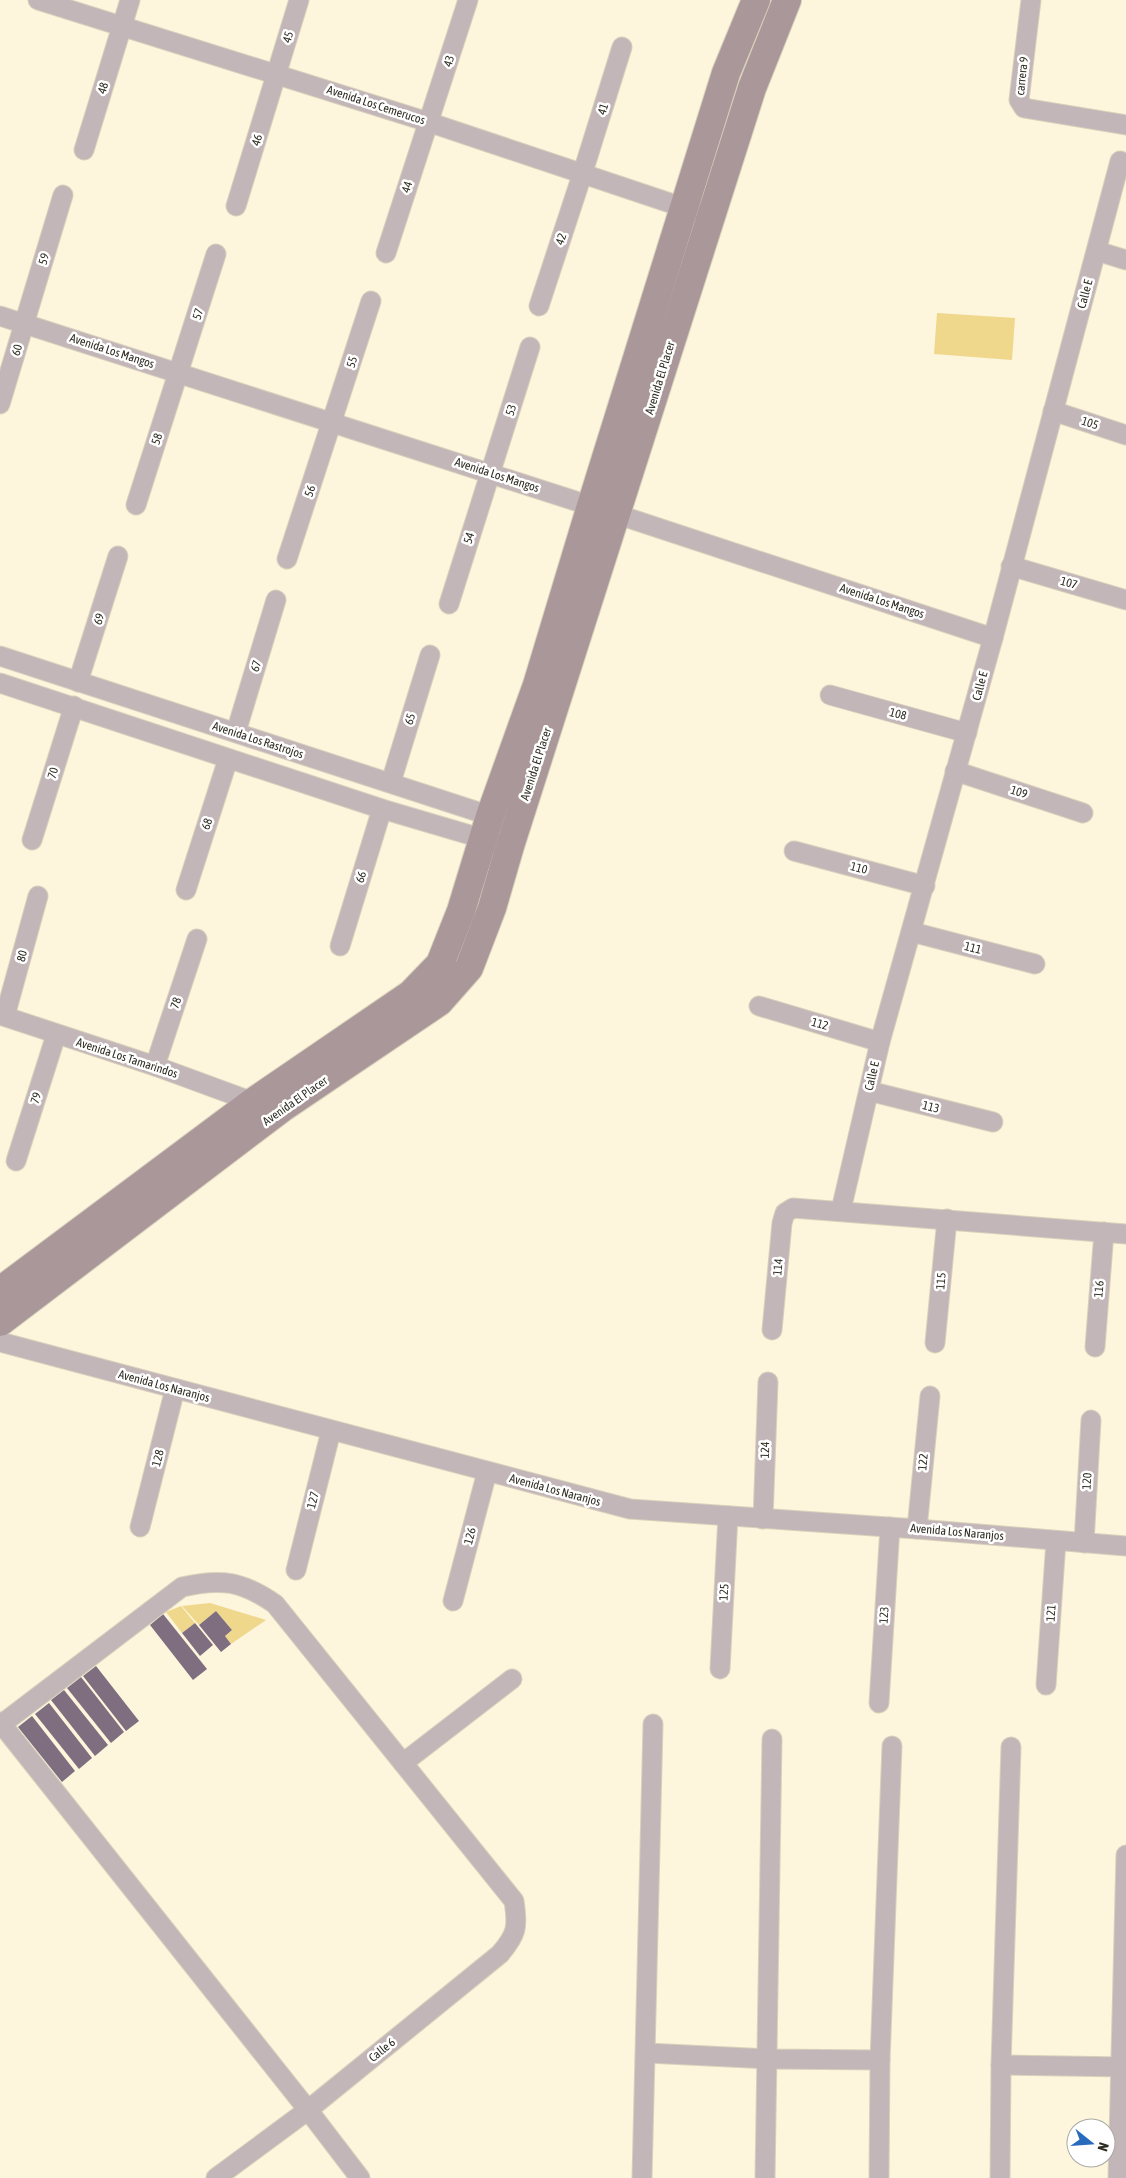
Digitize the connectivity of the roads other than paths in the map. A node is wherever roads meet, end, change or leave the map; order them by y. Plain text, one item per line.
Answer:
1 (38, 0) edge
2 (130, 0) edge
3 (299, 0) edge
4 (468, 0) edge
5 (756, 0) edge
6 (787, 0) edge
7 (1031, 0) edge
8 (122, 26) junction
9 (622, 47) dead end
10 (276, 73) junction
11 (428, 122) junction
12 (1126, 125) edge
13 (84, 150) dead end
14 (1120, 161) dead end
15 (583, 172) junction
16 (63, 195) dead end
17 (236, 206) dead end
18 (684, 209) junction
19 (713, 216) junction
20 (1097, 251) junction
21 (386, 253) dead end
22 (216, 254) dead end
23 (1126, 260) edge
24 (371, 301) dead end
25 (538, 306) dead end
26 (0, 316) edge
27 (25, 324) junction
28 (530, 347) dead end
29 (179, 373) junction
30 (0, 404) edge
31 (1053, 411) junction
32 (333, 422) junction
33 (1126, 435) edge
34 (490, 472) junction
35 (136, 505) dead end
36 (591, 506) junction
37 (616, 514) junction
38 (118, 556) dead end
39 (287, 559) dead end
40 (1011, 566) junction
41 (276, 600) dead end
42 (1126, 600) edge
43 (449, 604) dead end
44 (993, 638) junction
45 (430, 655) dead end
46 (0, 656) edge
47 (78, 682) junction
48 (0, 683) edge
49 (830, 695) dead end
50 (74, 706) junction
51 (236, 732) junction
52 (967, 733) junction
53 (228, 758) junction
54 (955, 770) junction
55 (391, 782) junction
56 (382, 809) junction
57 (1083, 813) dead end
58 (486, 827) junction
59 (513, 835) junction
60 (32, 840) dead end
61 (794, 851) dead end
62 (925, 886) junction
63 (186, 890) dead end
64 (38, 896) dead end
65 (912, 932) junction
66 (196, 939) dead end
67 (340, 946) dead end
68 (1035, 964) dead end
69 (759, 1006) dead end
70 (3, 1015) edge
71 (56, 1035) junction
72 (880, 1042) junction
73 (155, 1066) junction
74 (869, 1091) junction
75 (253, 1102) junction
76 (993, 1122) dead end
77 (16, 1160) dead end
78 (841, 1210) junction
79 (947, 1219) junction
80 (1104, 1232) junction
81 (1126, 1234) edge
82 (0, 1291) edge
83 (0, 1322) edge
84 (772, 1330) dead end
85 (0, 1342) edge
86 (935, 1344) dead end
87 (1095, 1347) dead end
88 (768, 1382) dead end
89 (176, 1389) junction
90 (930, 1396) dead end
91 (1091, 1420) dead end
92 (331, 1431) junction
93 (487, 1472) junction
94 (728, 1516) junction
95 (763, 1519) junction
96 (140, 1527) dead end
97 (890, 1527) junction
98 (917, 1529) junction
99 (1056, 1541) junction
100 (1084, 1543) junction
101 (1126, 1546) edge
102 (296, 1570) dead end
103 (453, 1601) dead end
104 (720, 1669) dead end
105 (512, 1679) dead end
106 (1046, 1686) dead end
107 (878, 1703) dead end
108 (1, 1723) edge
109 (653, 1724) dead end
110 (772, 1739) dead end
111 (892, 1746) dead end
112 (1011, 1747) dead end
113 (404, 1763) junction
114 (1126, 1855) edge
115 (647, 2052) junction
116 (768, 2059) junction
117 (880, 2060) junction
118 (1000, 2065) junction
119 (1123, 2067) edge
120 (308, 2110) junction
121 (216, 2178) edge
122 (360, 2178) edge
123 (642, 2178) edge
124 (765, 2178) edge
125 (879, 2178) edge
126 (1000, 2178) edge
127 (1118, 2178) edge

1 - 8 street, Avenida Los Cemerucos
2 - 8 street, 48
3 - 10 street, 45
4 - 11 street, 43
5 - 18 street, Avenida El Placer
6 - 19 street, Avenida El Placer
7 - 12 street, carrera 9
8 - 10 street, Avenida Los Cemerucos
8 - 13 street, 48
9 - 15 street, 41
10 - 11 street, Avenida Los Cemerucos
10 - 17 street, 46
11 - 15 street, Avenida Los Cemerucos
11 - 21 street, 44
14 - 20 street, Calle E
15 - 18 street, Avenida Los Cemerucos
15 - 25 street, 42
16 - 27 street, 59
18 - 19 street, Avenida Los Cemerucos
18 - 36 street, Avenida El Placer
19 - 37 street, Avenida El Placer
20 - 23 street
20 - 31 street, Calle E
22 - 29 street, 57
24 - 32 street, 55
26 - 27 street, Avenida Los Mangos
27 - 29 street, Avenida Los Mangos
27 - 30 street, 60
28 - 34 street, 53
29 - 32 street, Avenida Los Mangos
29 - 35 street, 58
31 - 33 street, 105
31 - 40 street, Calle E
32 - 34 street, Avenida Los Mangos
32 - 39 street, 56
34 - 36 street, Avenida Los Mangos
34 - 43 street, 54
36 - 37 street, Avenida Los Mangos
36 - 58 street, Avenida El Placer
37 - 44 street, Avenida Los Mangos
37 - 59 street, Avenida El Placer
38 - 47 street, 69
40 - 42 street, 107
40 - 44 street, Calle E
41 - 51 street, 67
44 - 52 street, Calle E
45 - 55 street, 65
46 - 47 street, Avenida Los Rastrojos
47 - 51 street, Avenida Los Rastrojos
48 - 50 street, Avenida Los Rastrojos
49 - 52 street, 108
50 - 53 street, Avenida Los Rastrojos
50 - 60 street, 70
51 - 55 street, Avenida Los Rastrojos
52 - 54 street, Calle E
53 - 56 street, Avenida Los Rastrojos
53 - 63 street, 68
54 - 57 street, 109
54 - 62 street, Calle E
55 - 58 street, Avenida Los Rastrojos
56 - 58 street, Avenida Los Rastrojos
56 - 67 street, 66
58 - 59 street, Avenida Los Rastrojos
58 - 75 street, Avenida El Placer
59 - 83 street, Avenida El Placer
61 - 62 street, 110
62 - 65 street, Calle E
64 - 70 street, 80
65 - 68 street, 111
65 - 72 street, Calle E
66 - 73 street, 78
69 - 72 street, 112
70 - 71 street, Avenida Los Tamarindos
71 - 73 street, Avenida Los Tamarindos
71 - 77 street, 79
72 - 74 street, Calle E
73 - 75 street, Avenida Los Tamarindos
74 - 76 street, 113
74 - 78 street, Calle E
75 - 82 street, Avenida El Placer
78 - 79 street
78 - 84 street, 114
79 - 80 street
79 - 86 street, 115
80 - 81 street
80 - 87 street, 116
85 - 89 street, Avenida Los Naranjos
88 - 95 street, 124
89 - 92 street, Avenida Los Naranjos
89 - 96 street, 128
90 - 98 street, 122
91 - 100 street, 120
92 - 93 street, Avenida Los Naranjos
92 - 102 street, 127
93 - 94 street, Avenida Los Naranjos
93 - 103 street, 126
94 - 95 street, Avenida Los Naranjos
94 - 104 street, 125
95 - 97 street, Avenida Los Naranjos
97 - 98 street, Avenida Los Naranjos
97 - 107 street, 123
98 - 99 street, Avenida Los Naranjos
99 - 100 street, Avenida Los Naranjos
99 - 106 street, 121
100 - 101 street, Avenida Los Naranjos
105 - 113 street
108 - 113 street
108 - 120 street
109 - 115 street
110 - 116 street
111 - 117 street
112 - 118 street
113 - 120 street, Calle 6
114 - 119 street
115 - 116 street
115 - 123 street
116 - 117 street
116 - 124 street
117 - 125 street
118 - 119 street
118 - 126 street
119 - 127 street
120 - 121 street, Calle 6
120 - 122 street

